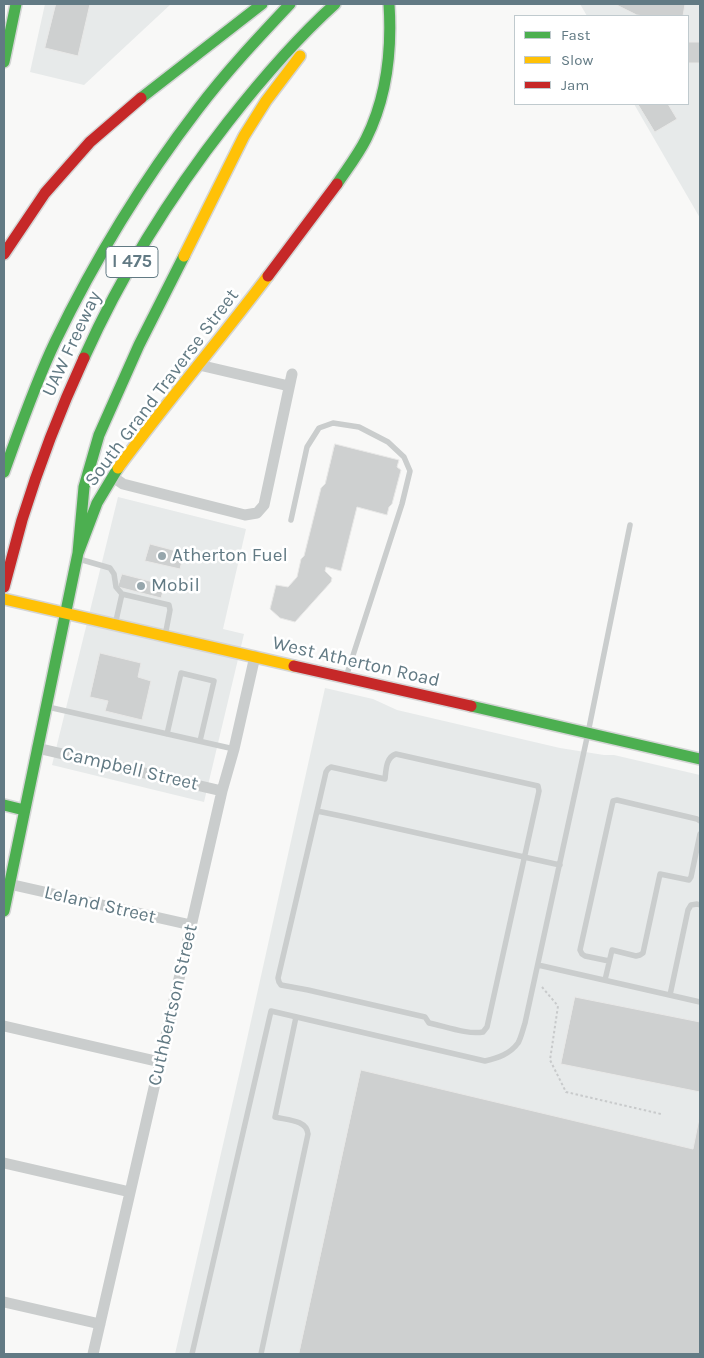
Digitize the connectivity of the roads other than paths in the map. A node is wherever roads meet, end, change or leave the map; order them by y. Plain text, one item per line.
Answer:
1 (16, 4) edge
2 (262, 4) edge
3 (290, 4) edge
4 (335, 4) edge
5 (341, 4) edge
6 (389, 4) edge
7 (6, 44) edge
8 (4, 62) edge
9 (4, 254) edge
10 (199, 365) junction
11 (292, 374) dead end
12 (289, 386) junction
13 (4, 472) edge
14 (113, 477) junction
15 (291, 520) dead end
16 (630, 525) dead end
17 (77, 555) junction
18 (4, 587) edge
19 (122, 594) junction
20 (4, 599) edge
21 (66, 613) junction
22 (115, 625) junction
23 (165, 636) junction
24 (254, 656) junction
25 (346, 678) junction
26 (46, 707) junction
27 (588, 733) junction
28 (167, 734) junction
29 (200, 741) junction
30 (37, 748) junction
31 (234, 749) junction
32 (700, 759) edge
33 (222, 791) junction
34 (4, 805) edge
35 (24, 810) junction
36 (317, 811) junction
37 (700, 821) edge
38 (700, 834) edge
39 (524, 857) junction
40 (560, 865) junction
41 (9, 884) junction
42 (700, 905) edge
43 (4, 911) edge
44 (191, 925) junction
45 (609, 961) junction
46 (538, 965) junction
47 (605, 980) junction
48 (670, 995) junction
49 (700, 1002) edge
50 (296, 1017) junction
51 (4, 1026) edge
52 (160, 1062) junction
53 (4, 1163) edge
54 (130, 1192) junction
55 (4, 1302) edge
56 (100, 1324) junction
57 (93, 1354) edge
58 (192, 1354) edge
59 (261, 1354) edge

1 - 7 main road
2 - 9 main road
3 - 13 main road, UAW Freeway / I 475
4 - 18 main road, UAW Freeway / I 475
5 - 17 main road
6 - 10 main road, South Grand Traverse Street
7 - 8 main road
10 - 12 street
10 - 14 main road, South Grand Traverse Street
11 - 12 street
12 - 14 street
14 - 17 main road, South Grand Traverse Street
15 - 25 lane
16 - 27 lane
17 - 19 lane
17 - 21 main road, South Grand Traverse Street
19 - 22 lane
19 - 23 lane
20 - 21 main road, West Atherton Road
21 - 22 main road, West Atherton Road
21 - 26 main road, South Grand Traverse Street
22 - 23 main road, West Atherton Road
23 - 24 main road, West Atherton Road
24 - 25 main road, West Atherton Road
24 - 31 street, Cuthbertson Street
25 - 27 main road, West Atherton Road
26 - 28 lane
26 - 30 main road, South Grand Traverse Street
27 - 32 main road, West Atherton Road
27 - 40 lane
28 - 29 lane
28 - 29 lane
29 - 31 lane
30 - 33 street, Campbell Street
30 - 35 main road, South Grand Traverse Street
31 - 33 street, Cuthbertson Street
33 - 44 street, Cuthbertson Street
34 - 35 main road
35 - 41 main road, South Grand Traverse Street
36 - 39 lane
36 - 39 lane
36 - 39 lane
37 - 45 lane
38 - 45 lane
39 - 40 lane
40 - 46 lane
41 - 43 main road, South Grand Traverse Street
41 - 44 street, Leland Street
42 - 48 lane
44 - 52 street, Cuthbertson Street
45 - 47 lane
46 - 47 lane
46 - 50 lane
47 - 48 lane
48 - 49 lane
50 - 58 lane
50 - 59 lane
51 - 52 street
52 - 54 street, Cuthbertson Street
53 - 54 street
54 - 56 street, Cuthbertson Street
55 - 56 street
56 - 57 street, Cuthbertson Street

